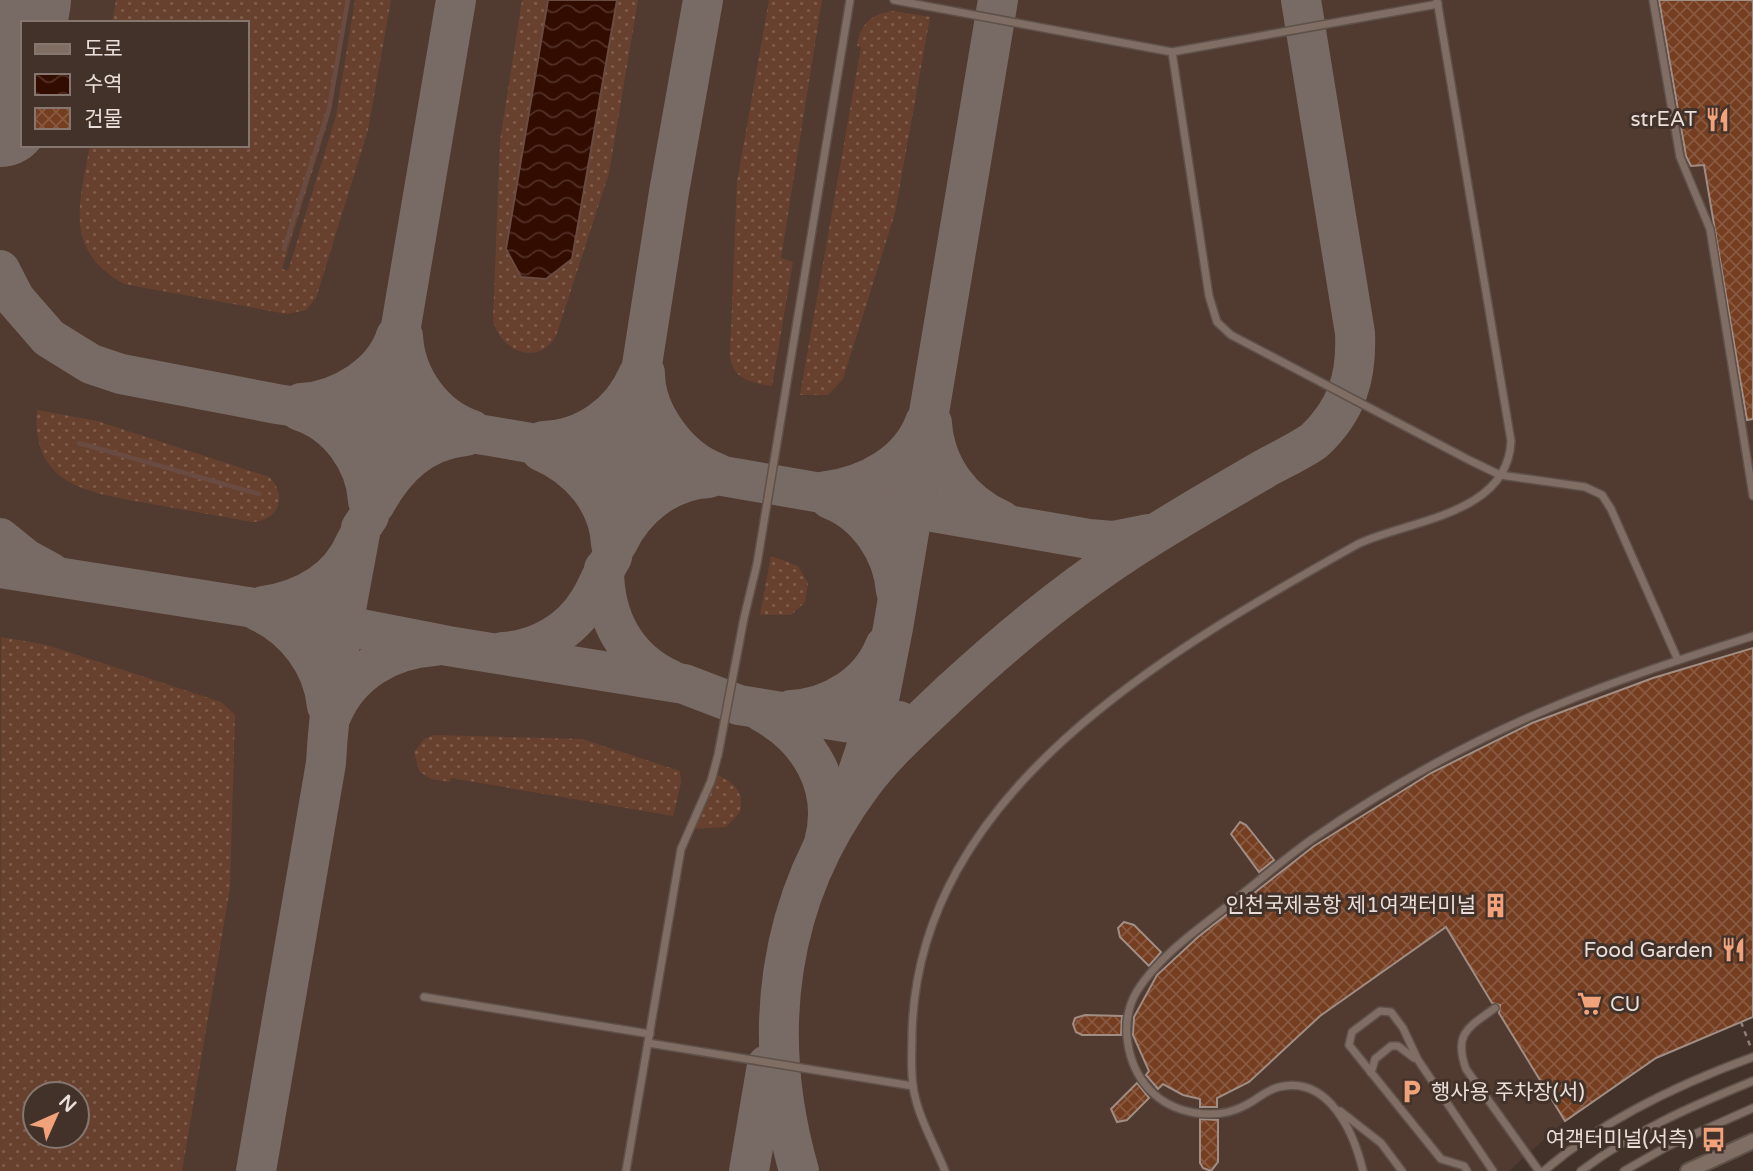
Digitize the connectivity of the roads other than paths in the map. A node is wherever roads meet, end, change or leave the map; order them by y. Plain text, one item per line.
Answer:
1 (850, 0) edge
2 (894, 0) edge
3 (1653, 0) edge
4 (1438, 2) edge
5 (1172, 52) junction
6 (1500, 475) junction
7 (1753, 496) edge
8 (1753, 636) edge
9 (1677, 658) junction
10 (424, 997) dead end
11 (1495, 1008) dead end
12 (649, 1038) junction
13 (1753, 1056) edge
14 (1418, 1060) junction
15 (1371, 1073) junction
16 (1753, 1081) edge
17 (913, 1086) junction
18 (1335, 1107) junction
19 (1753, 1108) edge
20 (1753, 1142) edge
21 (626, 1171) edge
22 (945, 1171) edge
23 (1363, 1171) edge
24 (1402, 1171) edge
25 (1467, 1171) edge
26 (1493, 1171) edge
27 (1542, 1171) edge
28 (1581, 1171) edge
29 (1625, 1171) edge
30 (1688, 1171) edge

1 - 12 lane
2 - 5 lane
3 - 7 lane
4 - 5 lane
4 - 6 lane
5 - 6 lane
6 - 9 lane
6 - 17 lane
8 - 9 lane
9 - 18 lane
10 - 12 lane
11 - 27 lane
12 - 17 lane
12 - 21 lane
13 - 27 lane
14 - 15 lane
14 - 15 lane
14 - 26 lane
15 - 25 lane
16 - 28 lane
17 - 22 lane
18 - 23 lane
18 - 24 lane
19 - 29 lane
20 - 30 street

